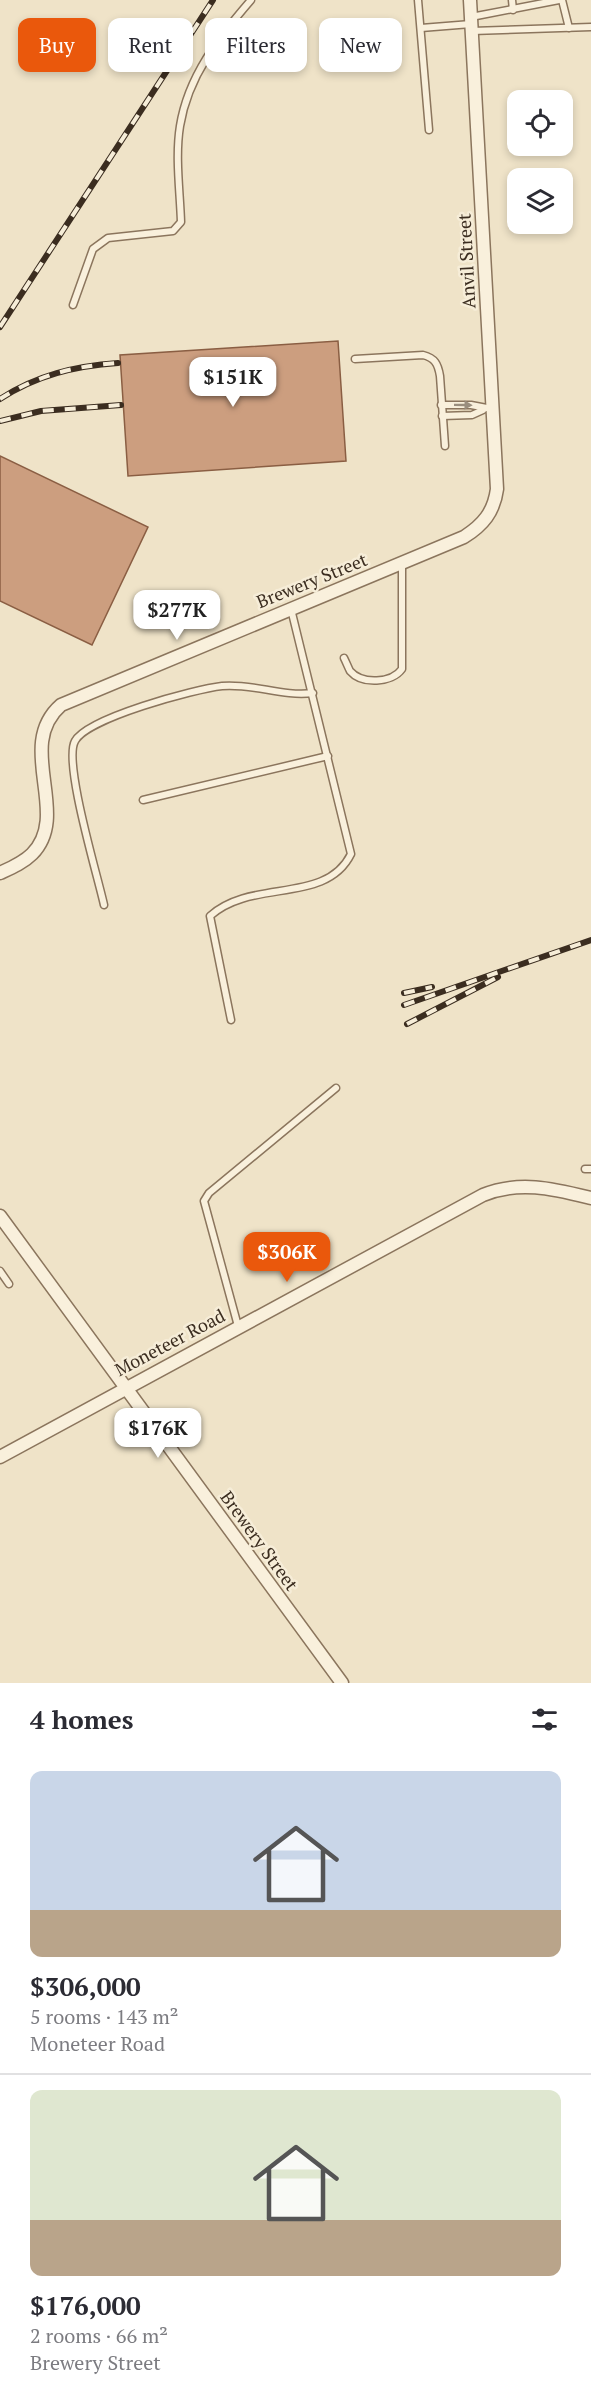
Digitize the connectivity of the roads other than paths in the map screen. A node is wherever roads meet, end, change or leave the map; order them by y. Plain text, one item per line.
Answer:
1 (251, 0) edge
2 (418, 0) edge
3 (470, 0) edge
4 (512, 0) edge
5 (561, 0) edge
6 (529, 3) edge
7 (513, 10) junction
8 (471, 24) junction
9 (421, 27) junction
10 (591, 27) edge
11 (569, 28) junction
12 (429, 130) dead end
13 (73, 305) dead end
14 (355, 359) dead end
15 (441, 405) junction
16 (488, 409) junction
17 (442, 416) junction
18 (445, 446) dead end
19 (488, 517) joint
20 (402, 564) junction
21 (291, 609) junction
22 (344, 658) dead end
23 (313, 693) junction
24 (328, 756) junction
25 (143, 800) dead end
26 (0, 873) edge
27 (104, 905) dead end
28 (231, 1020) dead end
29 (336, 1088) dead end
30 (591, 1198) edge
31 (0, 1216) edge
32 (0, 1271) edge
33 (9, 1284) dead end
34 (238, 1326) junction
35 (125, 1388) junction
36 (0, 1457) edge
37 (342, 1683) edge

1 - 13 lane
2 - 9 lane
3 - 8 street, Anvil Street
4 - 7 lane
5 - 6 lane
5 - 11 lane
6 - 7 lane
7 - 8 lane
8 - 9 lane
8 - 11 lane
8 - 16 street, Anvil Street
9 - 12 lane
10 - 11 lane
14 - 15 lane
15 -> 16 lane
15 - 17 lane
16 - 17 lane
16 - 19 street, Anvil Street
17 - 18 lane
19 - 20 street, Brewery Street
20 - 21 street, Brewery Street
20 - 22 lane
21 - 23 lane
21 - 26 street, Brewery Street
23 - 24 lane
23 - 27 lane
24 - 25 lane
24 - 28 lane
29 - 34 lane
30 - 34 street, Moneteer Road
31 - 35 street, Brewery Street
32 - 33 lane
34 - 35 street, Moneteer Road
35 - 36 street, Moneteer Road
35 - 37 street, Brewery Street

